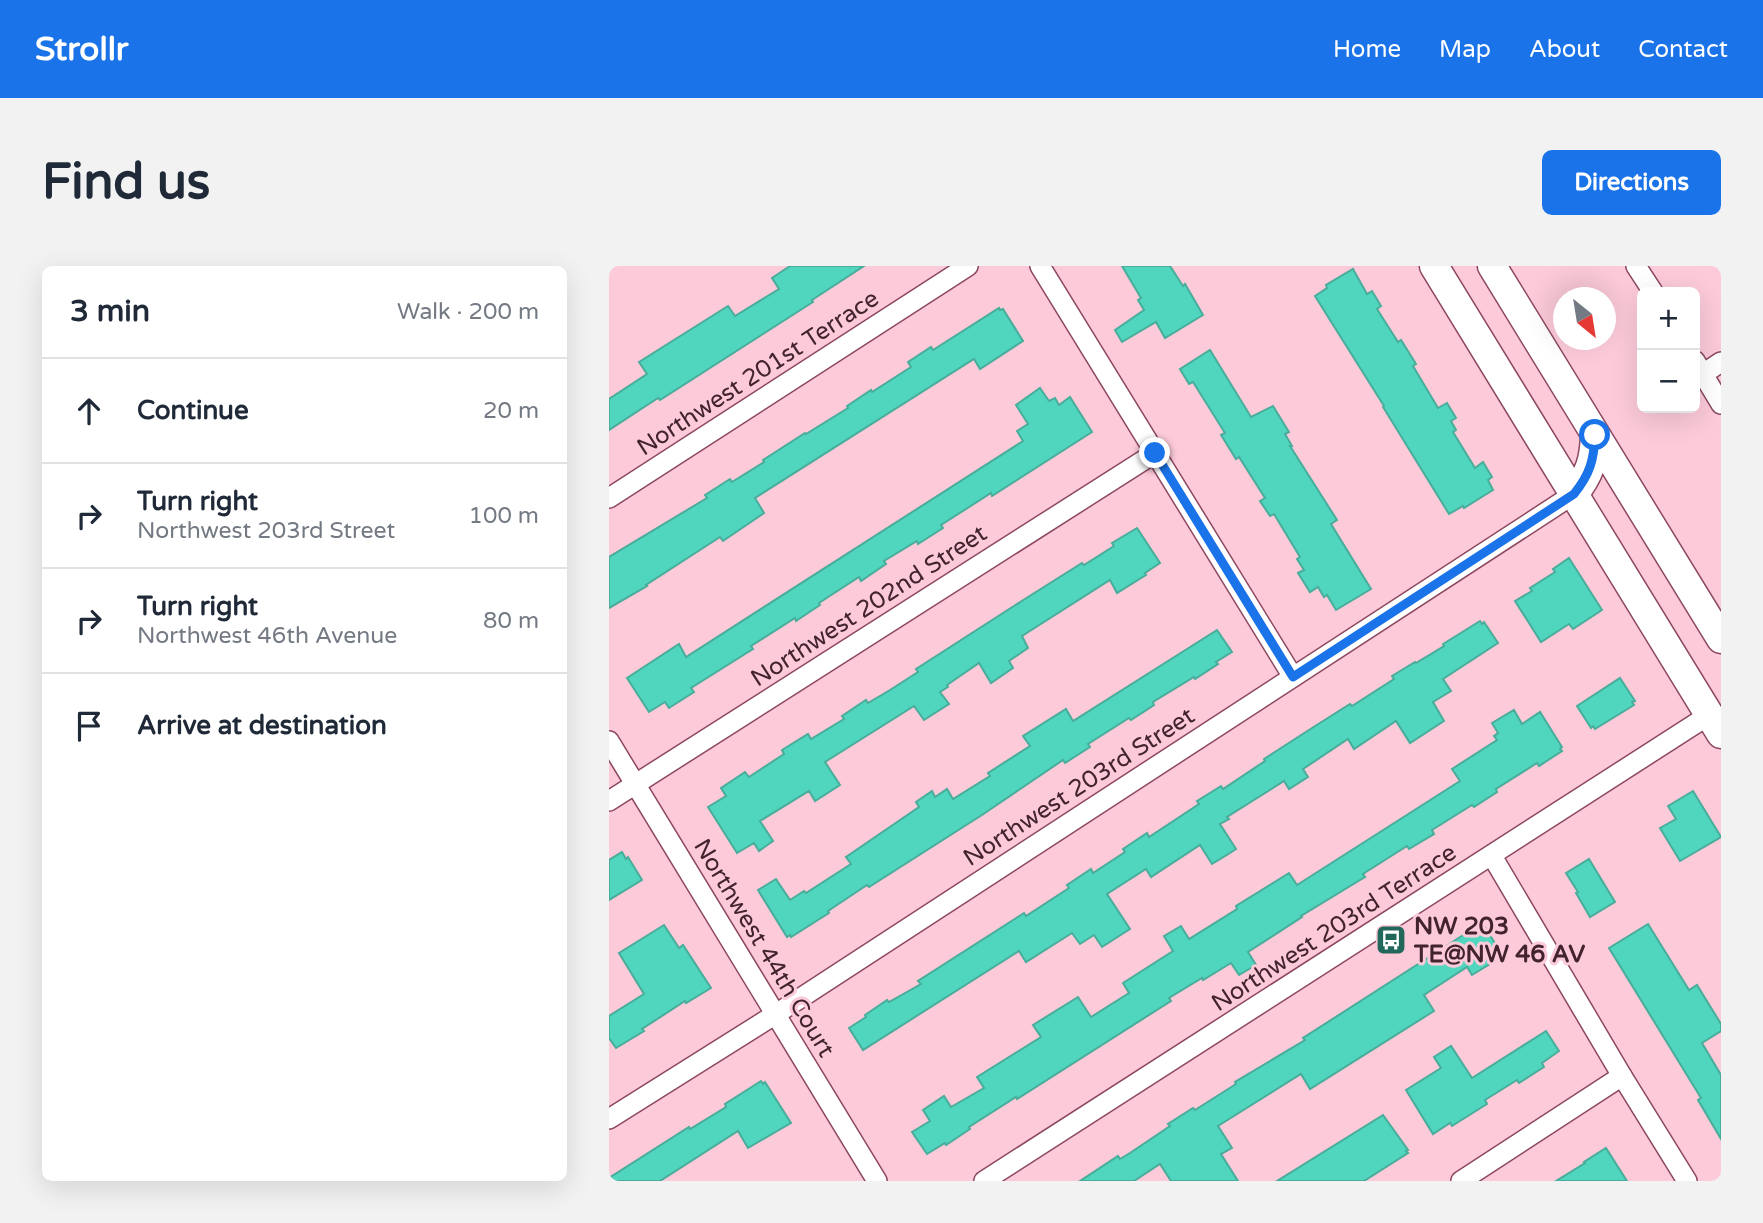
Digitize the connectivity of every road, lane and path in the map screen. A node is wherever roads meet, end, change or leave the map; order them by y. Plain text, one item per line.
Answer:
1 (968, 266) edge
2 (1040, 266) edge
3 (1434, 266) edge
4 (1492, 266) edge
5 (1636, 266) edge
6 (1650, 287) edge
7 (1721, 362) edge
8 (1700, 368) edge
9 (1700, 370) edge
10 (1721, 404) edge
11 (1595, 435) junction
12 (1155, 453) junction
13 (1574, 494) junction
14 (609, 498) edge
15 (1721, 639) edge
16 (1293, 677) junction
17 (1717, 722) edge
18 (609, 741) edge
19 (635, 784) junction
20 (609, 801) edge
21 (1492, 856) junction
22 (776, 1014) junction
23 (1622, 1076) junction
24 (609, 1119) edge
25 (877, 1181) edge
26 (984, 1181) edge
27 (1461, 1181) edge
28 (1687, 1181) edge

1 - 14 street, Northwest 201st Terrace
2 - 12 street
3 - 13 main road
4 - 11 main road
5 - 6 street
7 - 8 street
9 - 10 street
11 - 13 main road
11 - 15 main road
12 - 16 street
12 - 19 street, Northwest 202nd Street
13 - 16 street, Northwest 203rd Street
13 - 17 main road
16 - 22 street, Northwest 203rd Street
17 - 21 street, Northwest 203rd Terrace
18 - 19 street, Northwest 44th Court
19 - 20 street, Northwest 202nd Street
19 - 22 street, Northwest 44th Court
21 - 23 street
21 - 26 street, Northwest 203rd Terrace
22 - 24 street, Northwest 203rd Street
22 - 25 street, Northwest 44th Court
23 - 27 street
23 - 28 street

